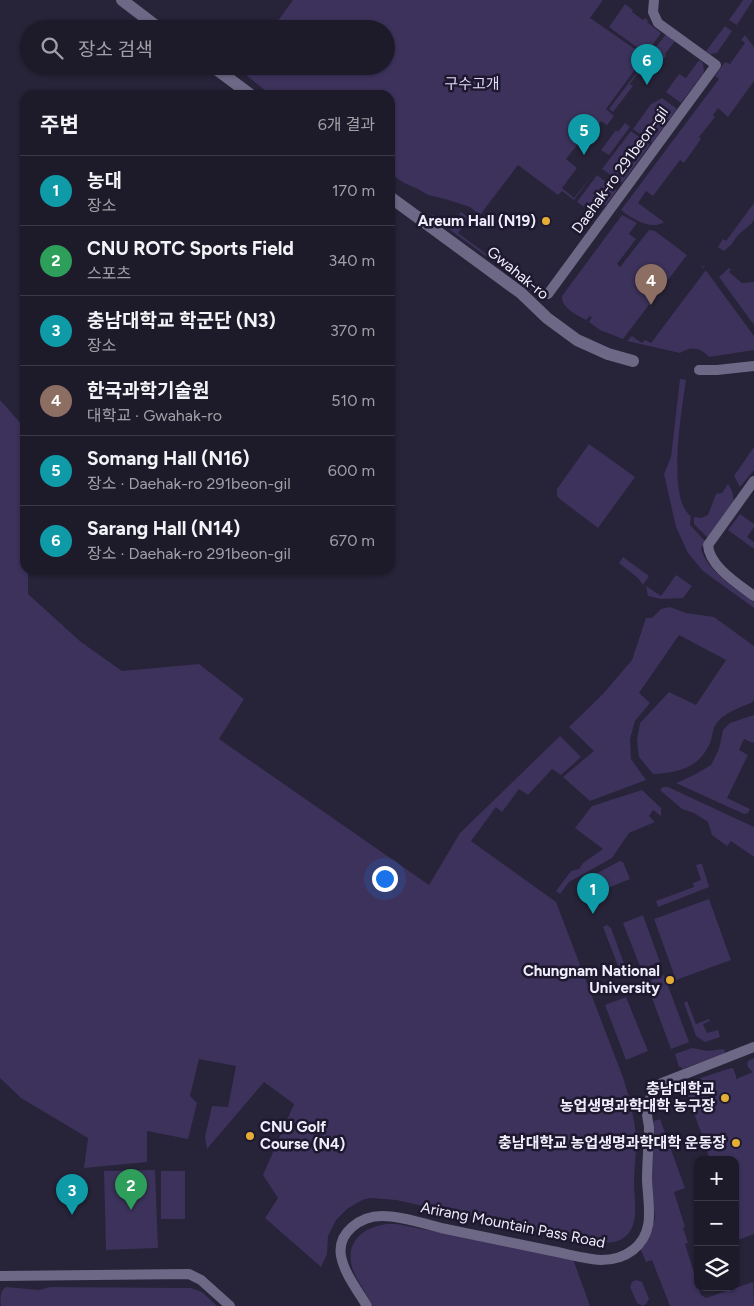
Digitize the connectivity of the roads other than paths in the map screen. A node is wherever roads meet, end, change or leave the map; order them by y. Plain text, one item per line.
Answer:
1 (122, 0) edge
2 (654, 0) edge
3 (148, 20) edge
4 (224, 75) edge
5 (244, 90) edge
6 (395, 201) edge
7 (548, 294) dead end
8 (633, 361) dead end
9 (754, 366) edge
10 (699, 370) dead end
11 (754, 481) edge
12 (754, 596) edge
13 (754, 1047) edge
14 (0, 1276) edge
15 (230, 1306) edge
16 (367, 1306) edge

1 - 3 street
2 - 7 street, Daehak-ro 291beon-gil
4 - 5 street
6 - 8 street, Gwahak-ro
9 - 10 street
11 - 12 street
13 - 16 street, Arirang Mountain Pass Road
14 - 15 street

